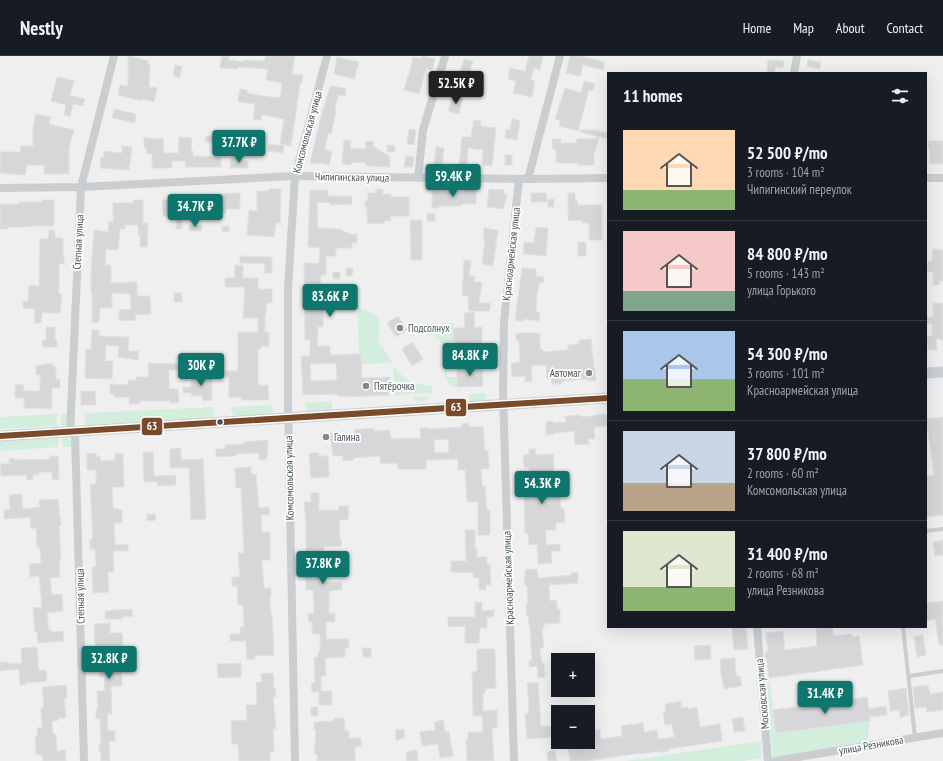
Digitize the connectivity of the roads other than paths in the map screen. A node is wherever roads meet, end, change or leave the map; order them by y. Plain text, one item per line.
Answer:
1 (114, 56) edge
2 (327, 56) edge
3 (445, 56) edge
4 (560, 56) edge
5 (797, 56) edge
6 (794, 72) edge
7 (295, 176) junction
8 (418, 178) junction
9 (607, 178) edge
10 (927, 178) edge
11 (943, 178) edge
12 (524, 179) junction
13 (81, 187) junction
14 (0, 188) edge
15 (943, 372) edge
16 (927, 374) edge
17 (607, 398) edge
18 (503, 404) junction
19 (288, 419) junction
20 (73, 432) junction
21 (0, 436) edge
22 (943, 529) edge
23 (927, 531) edge
24 (756, 628) edge
25 (903, 628) edge
26 (943, 671) edge
27 (909, 676) junction
28 (943, 733) edge
29 (915, 737) junction
30 (84, 761) edge
31 (295, 761) edge
32 (514, 761) edge
33 (768, 761) edge
34 (775, 761) edge

1 - 13 street, Степная улица
2 - 7 street, Комсомольская улица
3 - 8 street
4 - 12 street, Красноармейская улица
5 - 6 street
7 - 8 street, Чипигинская улица
7 - 13 street, Чипигинская улица
7 - 19 street, Комсомольская улица
8 - 12 street, Чипигинская улица
9 - 12 street, Чипигинская улица
10 - 11 street
12 - 18 street, Красноармейская улица
13 - 14 street, Чипигинская улица
13 - 20 street, Степная улица
15 - 16 main road
17 - 18 main road
18 - 19 main road
18 - 32 street, Красноармейская улица
19 - 20 main road
19 - 31 street, Комсомольская улица
20 - 21 main road
20 - 30 street, Степная улица
22 - 23 lane
24 - 33 street, Московская улица
25 - 27 lane
26 - 27 lane
27 - 29 lane
28 - 29 street, улица Резникова
29 - 34 street, улица Резникова

